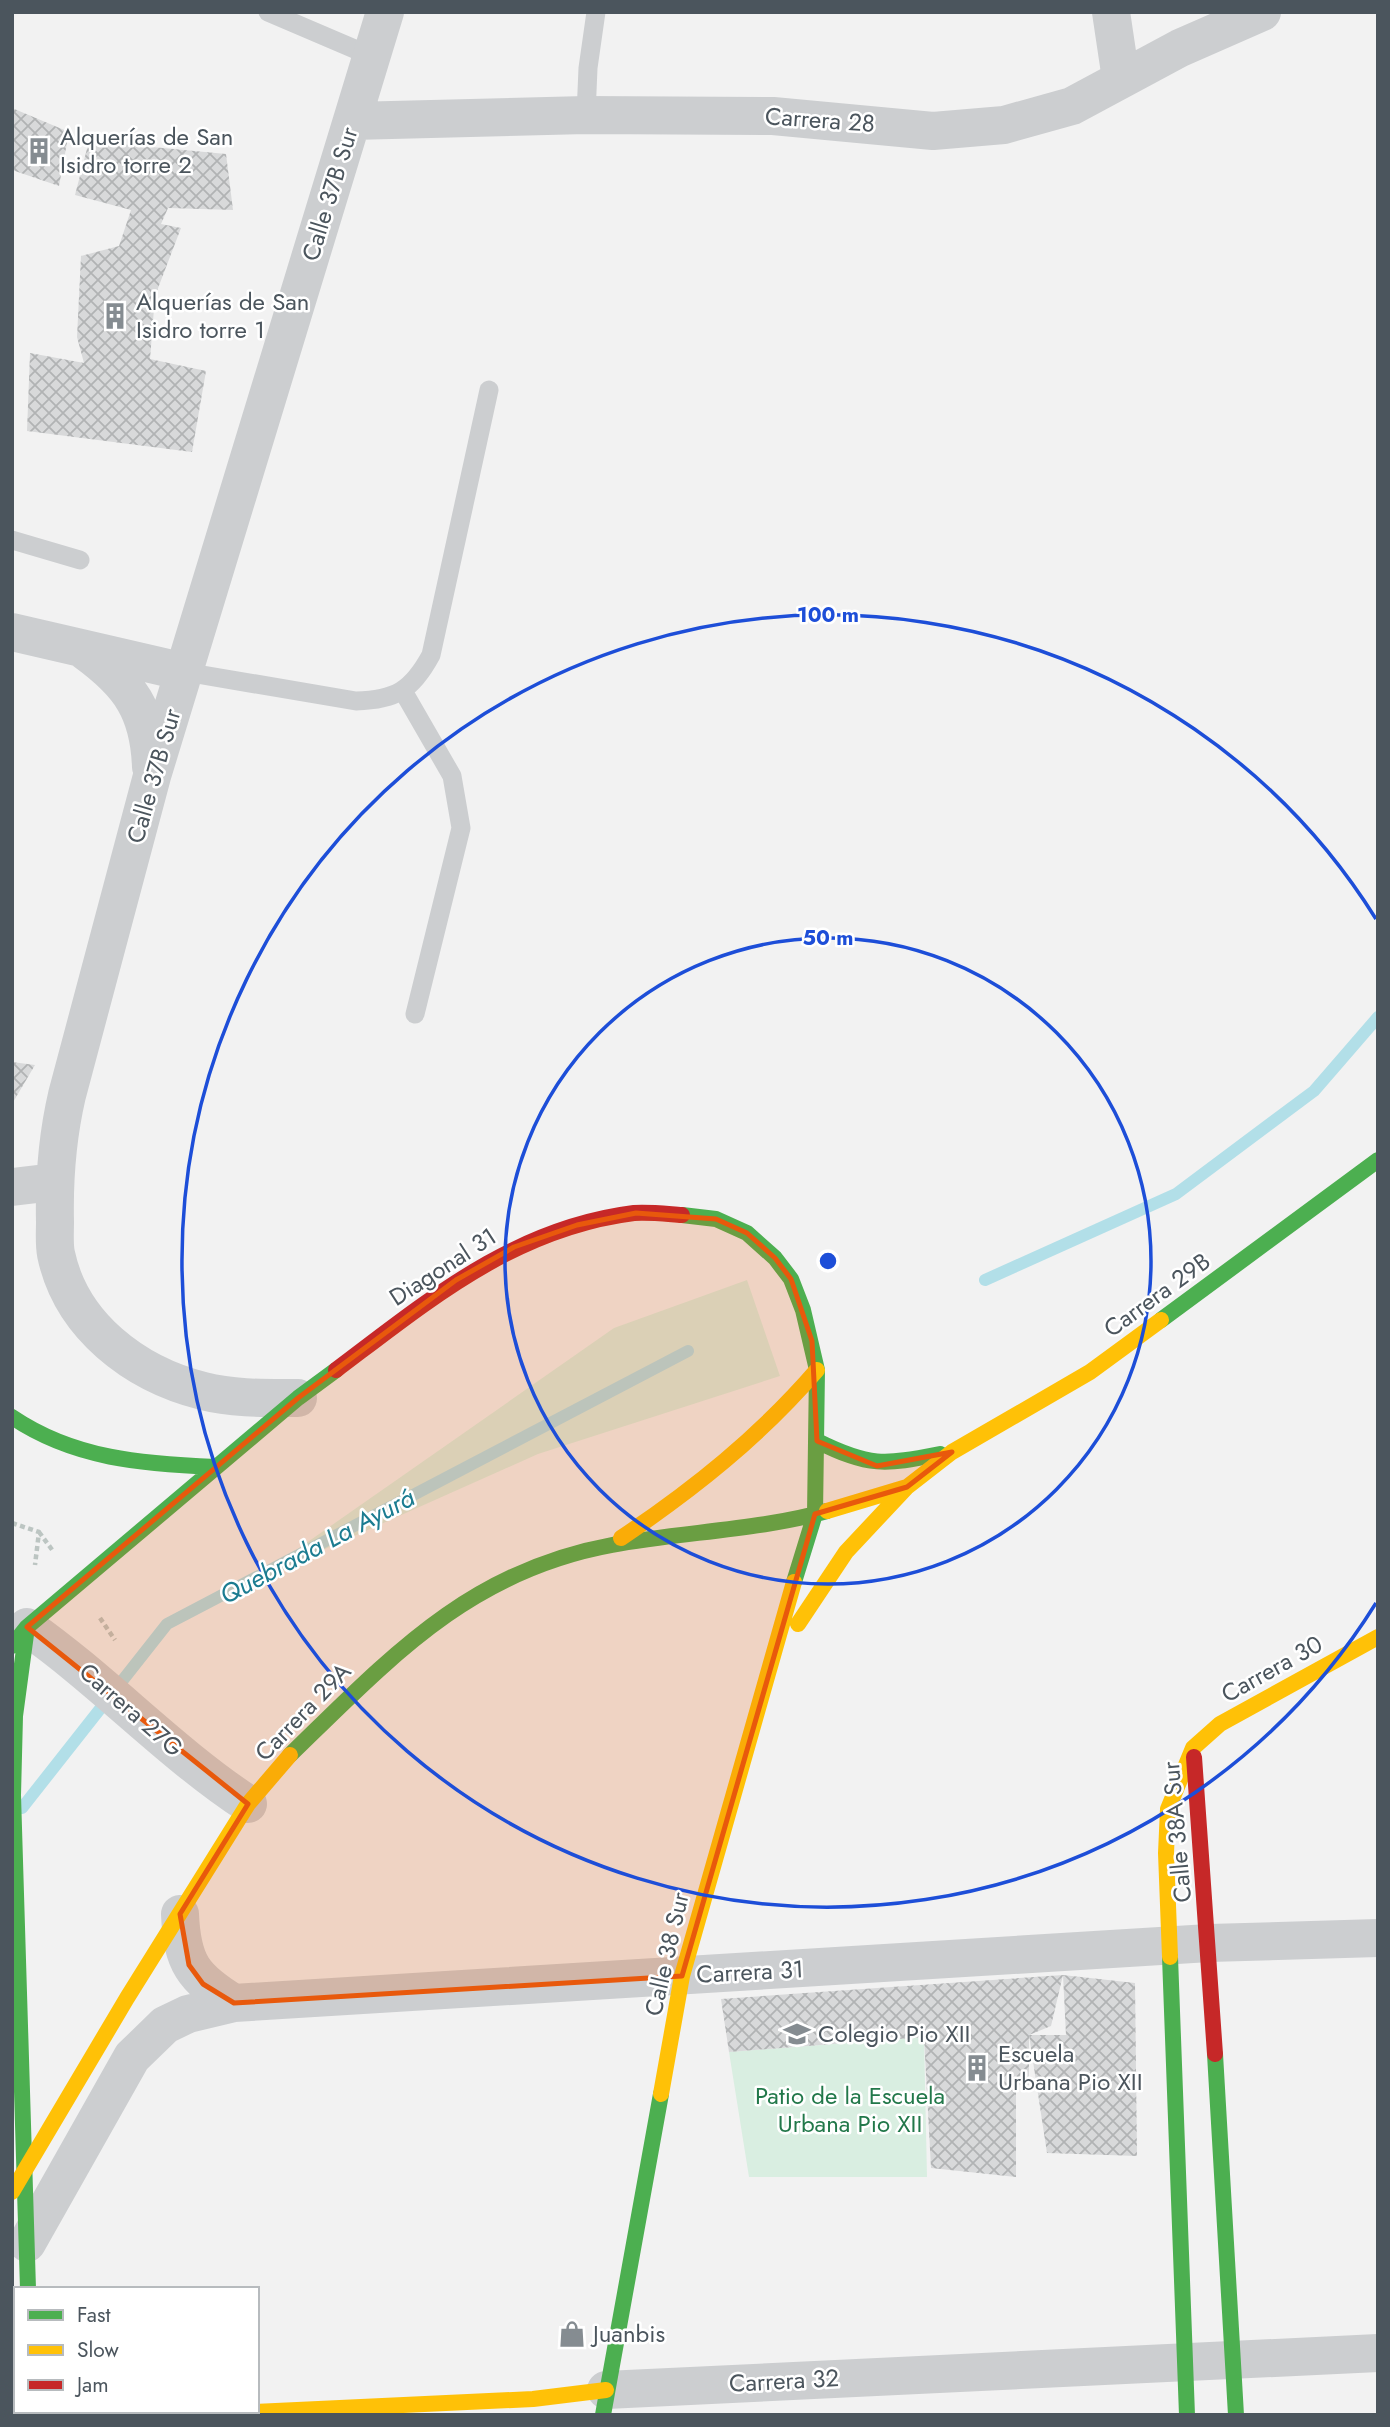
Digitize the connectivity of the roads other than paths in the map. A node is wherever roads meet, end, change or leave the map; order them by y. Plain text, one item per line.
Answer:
1 (268, 12) edge
2 (385, 12) edge
3 (596, 12) edge
4 (1111, 12) edge
5 (1262, 12) edge
6 (371, 56) junction
7 (1121, 79) junction
8 (586, 115) junction
9 (352, 121) junction
10 (489, 390) dead end
11 (12, 540) edge
12 (80, 560) dead end
13 (12, 632) edge
14 (82, 650) junction
15 (185, 672) junction
16 (403, 691) junction
17 (152, 776) junction
18 (415, 1014) dead end
19 (1378, 1160) edge
20 (54, 1181) junction
21 (12, 1187) edge
22 (817, 1370) junction
23 (298, 1398) junction
24 (12, 1417) edge
25 (817, 1441) junction
26 (952, 1452) junction
27 (216, 1467) junction
28 (907, 1487) junction
29 (815, 1514) junction
30 (610, 1545) junction
31 (17, 1630) edge
32 (1378, 1637) edge
33 (762, 1686) junction
34 (1194, 1748) junction
35 (13, 1795) edge
36 (248, 1804) junction
37 (180, 1914) junction
38 (1378, 1938) edge
39 (1209, 1943) junction
40 (1170, 1946) junction
41 (682, 1976) junction
42 (234, 2003) junction
43 (25, 2173) junction
44 (12, 2192) edge
45 (27, 2243) junction
46 (28, 2287) edge
47 (1378, 2353) edge
48 (1233, 2358) junction
49 (1184, 2361) junction
50 (605, 2402) edge
51 (259, 2412) edge
52 (234, 2413) edge
53 (191, 2415) edge
54 (1187, 2415) edge
55 (1236, 2415) edge

1 - 6 lane
2 - 6 street, Calle 37B Sur
3 - 8 lane
4 - 7 street
5 - 7 street, Carrera 28
6 - 9 street, Calle 37B Sur
7 - 8 street, Carrera 28
8 - 9 street, Carrera 28
9 - 15 street, Calle 37B Sur
10 - 16 lane
11 - 12 lane
13 - 14 street
14 - 15 street
14 - 17 street
15 - 16 lane
15 - 17 street, Calle 37B Sur
16 - 18 lane
17 - 20 street, Calle 37B Sur
19 - 26 main road, Carrera 29B
20 - 21 street
20 - 23 street, Calle 37B Sur
22 - 23 main road, Diagonal 31
22 - 25 main road, Diagonal 31
22 - 30 main road
23 - 27 main road, Diagonal 31
24 - 27 main road
25 - 26 main road, Carrera 29B
25 - 29 main road, Diagonal 31
26 - 28 main road, Carrera 29B
27 - 31 main road, Diagonal 31
28 - 29 main road, Carrera 29B
28 - 33 main road
29 - 30 main road, Carrera 29A
29 - 33 main road, Calle 38 Sur
30 - 36 main road, Carrera 29A
31 - 35 main road
31 - 36 street, Carrera 27G
32 - 34 main road, Carrera 30
33 - 41 main road, Calle 38 Sur
34 - 39 main road, Calle 38A Sur
34 - 40 main road, Calle 38A Sur
35 - 43 main road
36 - 37 main road, Carrera 29A
37 - 42 street
37 - 43 main road, Carrera 29A
38 - 39 street, Carrera 31
39 - 40 street, Carrera 31
39 - 48 main road, Calle 38A Sur
40 - 41 street, Carrera 31
40 - 49 main road, Calle 38A Sur
41 - 42 street, Carrera 31
41 - 50 main road, Calle 38 Sur
42 - 45 street, Carrera 31
43 - 44 main road, Carrera 29A
43 - 45 main road
45 - 46 main road
47 - 48 street, Carrera 32
48 - 49 street, Carrera 32
48 - 55 main road, Calle 38A Sur
49 - 50 street, Carrera 32
49 - 54 main road, Calle 38A Sur
50 - 51 main road, Carrera 32
52 - 53 main road, Carrera 32

